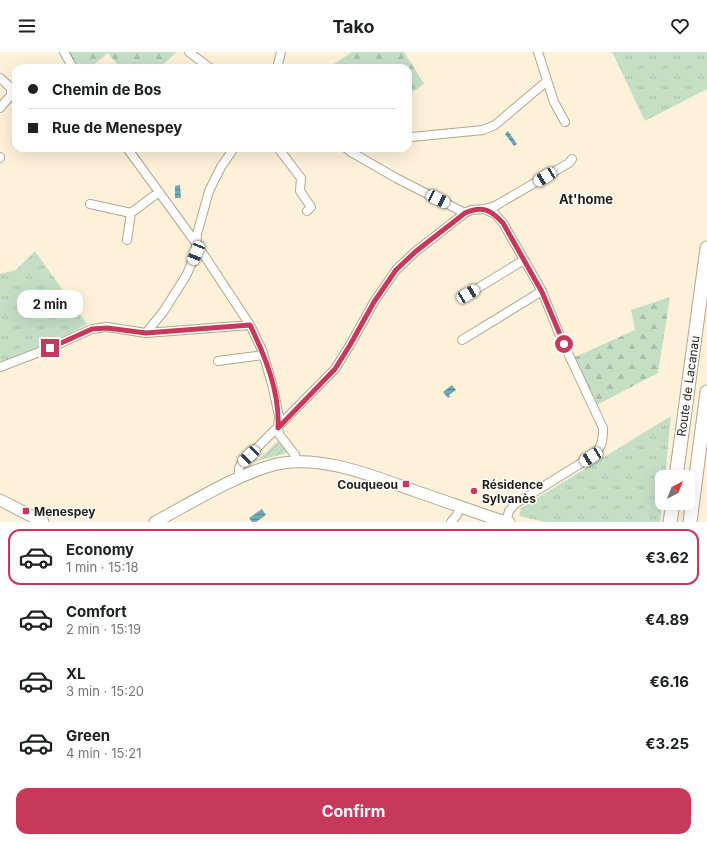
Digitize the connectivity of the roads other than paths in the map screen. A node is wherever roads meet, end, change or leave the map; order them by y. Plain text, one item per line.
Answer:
1 (64, 52) edge
2 (189, 52) edge
3 (281, 52) edge
4 (538, 52) edge
5 (71, 64) edge
6 (205, 64) edge
7 (278, 64) edge
8 (0, 78) edge
9 (547, 81) junction
10 (0, 108) edge
11 (565, 122) dead end
12 (412, 137) edge
13 (130, 152) edge
14 (231, 152) edge
15 (281, 152) edge
16 (351, 152) edge
17 (572, 159) dead end
18 (159, 192) junction
19 (90, 204) dead end
20 (484, 209) junction
21 (307, 210) dead end
22 (131, 213) junction
23 (465, 213) junction
24 (127, 240) dead end
25 (196, 243) junction
26 (707, 248) edge
27 (524, 260) junction
28 (542, 292) junction
29 (468, 294) dead end
30 (250, 325) junction
31 (146, 333) junction
32 (462, 340) dead end
33 (263, 355) junction
34 (218, 361) dead end
35 (0, 367) edge
36 (707, 392) edge
37 (278, 428) junction
38 (298, 462) junction
39 (677, 470) edge
40 (238, 479) junction
41 (0, 500) edge
42 (460, 507) junction
43 (672, 510) edge
44 (502, 521) edge
45 (43, 522) edge
46 (155, 522) edge
47 (451, 522) edge
48 (670, 522) edge
49 (690, 522) edge

1 - 5 street
2 - 6 street
3 - 7 street
4 - 9 street
8 - 10 street
9 - 11 street
9 - 12 street
13 - 18 street
14 - 25 street
15 - 21 street
16 - 23 street
17 - 20 street
18 - 22 street
18 - 25 street
19 - 22 street
20 - 23 street
20 - 27 street
22 - 24 street
23 - 37 street
25 - 30 street
25 - 31 street
26 - 39 main road, Route de Lacanau
27 - 28 street
27 - 29 street
28 - 32 street
28 - 44 street
30 - 31 street
30 - 33 street
31 - 35 street
33 - 34 street
33 - 37 street
36 - 49 main road, Route de Lacanau
37 - 38 street
37 - 40 street
38 - 40 street
38 - 42 street
40 - 46 street
41 - 45 street
42 - 44 street
42 - 47 street
43 - 48 main road

